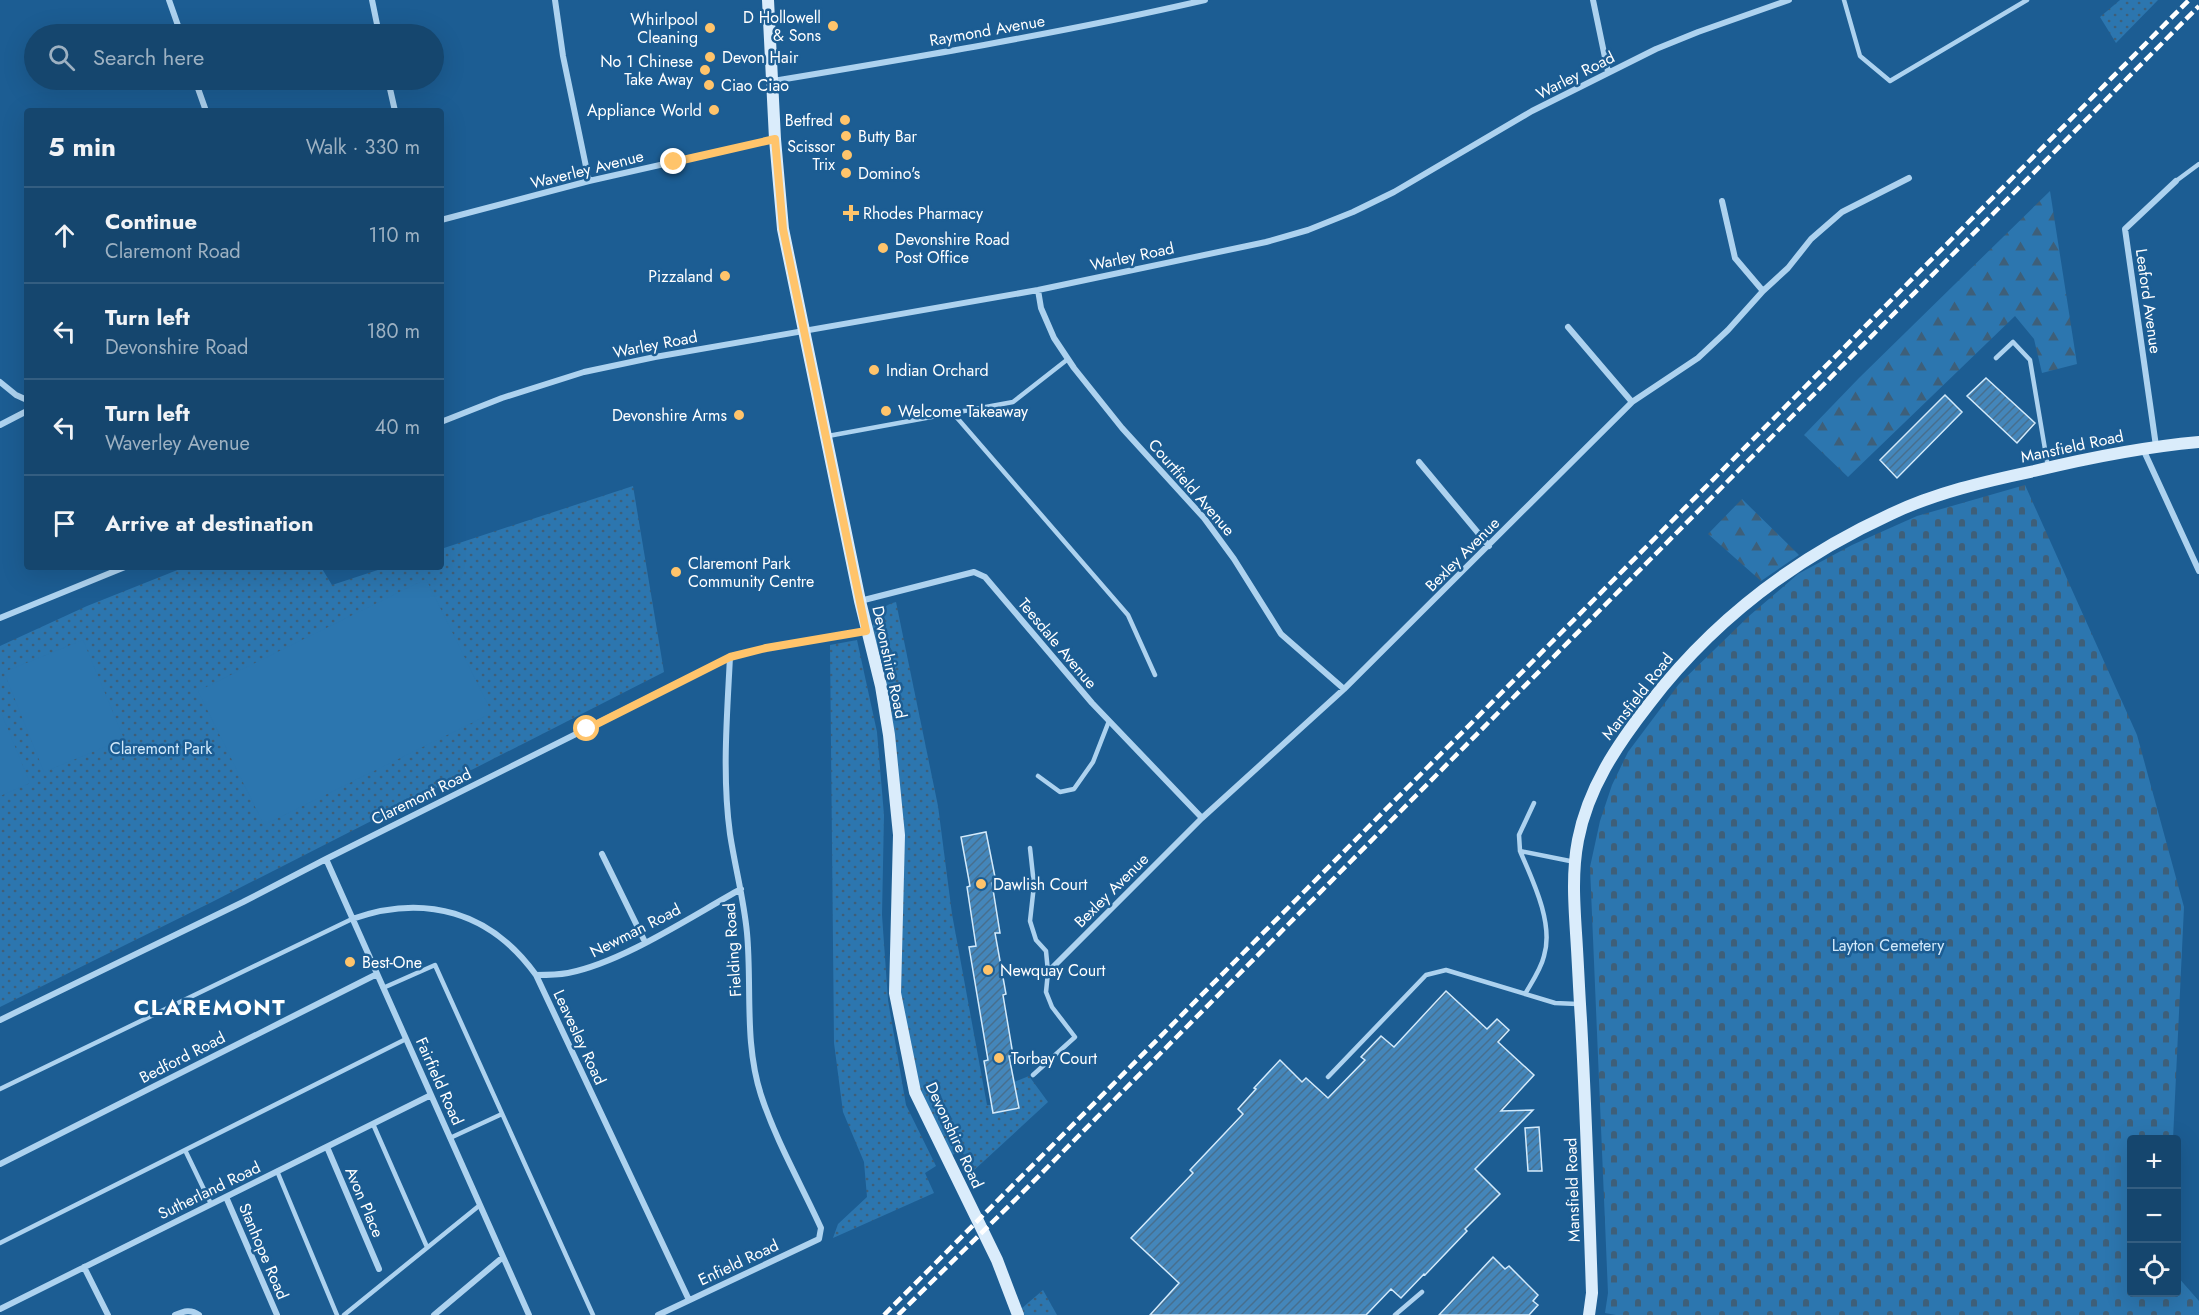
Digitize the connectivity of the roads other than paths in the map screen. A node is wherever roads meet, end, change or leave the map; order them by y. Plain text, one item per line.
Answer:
1 (169, 0) edge
2 (372, 0) edge
3 (555, 0) edge
4 (768, 0) edge
5 (1205, 0) edge
6 (1593, 0) edge
7 (1789, 0) edge
8 (1844, 0) edge
9 (2026, 0) edge
10 (177, 24) edge
11 (377, 24) edge
12 (1608, 72) junction
13 (772, 81) junction
14 (199, 90) edge
15 (390, 90) edge
16 (205, 108) edge
17 (394, 108) edge
18 (775, 139) junction
19 (2199, 164) edge
20 (1909, 178) dead end
21 (589, 181) junction
22 (2176, 181) joint
23 (1722, 201) dead end
24 (444, 219) edge
25 (1038, 290) junction
26 (1763, 291) junction
27 (1568, 327) dead end
28 (803, 331) junction
29 (1996, 358) dead end
30 (1068, 359) junction
31 (0, 382) edge
32 (24, 399) edge
33 (1632, 402) junction
34 (952, 412) junction
35 (24, 413) edge
36 (444, 421) edge
37 (0, 425) edge
38 (825, 436) junction
39 (2199, 442) edge
40 (2156, 446) junction
41 (2143, 449) junction
42 (1419, 462) dead end
43 (2048, 467) junction
44 (1490, 546) junction
45 (117, 570) edge
46 (2199, 571) edge
47 (860, 601) junction
48 (0, 618) edge
49 (866, 631) junction
50 (730, 657) junction
51 (1155, 675) dead end
52 (1344, 689) junction
53 (1109, 721) junction
54 (1038, 776) dead end
55 (1534, 802) dead end
56 (1202, 818) junction
57 (1030, 848) dead end
58 (1520, 851) junction
59 (602, 854) dead end
60 (326, 859) junction
61 (1575, 862) junction
62 (741, 890) junction
63 (352, 919) junction
64 (645, 942) junction
65 (1048, 972) junction
66 (377, 974) junction
67 (536, 975) junction
68 (383, 988) junction
69 (1525, 994) junction
70 (1580, 1004) junction
71 (0, 1020) edge
72 (406, 1039) junction
73 (1033, 1075) dead end
74 (1328, 1077) dead end
75 (0, 1089) edge
76 (431, 1095) junction
77 (502, 1114) junction
78 (373, 1124) junction
79 (450, 1138) junction
80 (327, 1147) junction
81 (185, 1150) junction
82 (0, 1164) edge
83 (278, 1171) junction
84 (226, 1197) junction
85 (211, 1204) junction
86 (480, 1205) junction
87 (821, 1228) joint
88 (0, 1243) edge
89 (427, 1247) junction
90 (503, 1257) junction
91 (84, 1267) junction
92 (379, 1269) dead end
93 (1422, 1292) dead end
94 (690, 1300) junction
95 (0, 1309) edge
96 (108, 1315) edge
97 (175, 1315) edge
98 (199, 1315) edge
99 (277, 1315) edge
100 (337, 1315) edge
101 (344, 1315) edge
102 (434, 1315) edge
103 (529, 1315) edge
104 (593, 1315) edge
105 (658, 1315) edge
106 (1018, 1315) edge
107 (1395, 1315) edge
108 (1589, 1315) edge

1 - 10 street
2 - 11 street
3 - 21 street
4 - 13 main road, Devonshire Road
5 - 13 street, Raymond Avenue
6 - 12 street
7 - 12 street, Warley Road
8 - 9 lane
12 - 25 street, Warley Road
13 - 18 main road, Devonshire Road
14 - 16 street
15 - 17 street
18 - 21 street, Waverley Avenue
18 - 28 main road, Devonshire Road
19 - 22 lane
20 - 26 street, Bexley Avenue
21 - 24 street, Waverley Avenue
22 - 40 street, Leaford Avenue
23 - 26 street
25 - 28 street, Warley Road
25 - 30 street, Courtfield Avenue
26 - 33 street, Bexley Avenue
27 - 33 street
28 - 36 street, Warley Road
28 - 38 main road, Devonshire Road
29 - 43 lane
30 - 34 lane
30 - 52 street, Courtfield Avenue
31 - 32 street
33 - 44 street, Bexley Avenue
34 - 38 lane
34 - 51 lane
35 - 37 street
38 - 47 main road, Devonshire Road
39 - 40 main road, Mansfield Road
40 - 41 main road, Mansfield Road
41 - 43 main road, Mansfield Road
41 - 46 street
42 - 44 street
43 - 61 main road, Mansfield Road
44 - 52 street, Bexley Avenue
45 - 48 street
47 - 49 main road, Devonshire Road
47 - 53 street, Teesdale Avenue
49 - 50 street, Claremont Road
49 - 106 main road, Devonshire Road
50 - 60 street, Claremont Road
50 - 62 street, Fielding Road
52 - 56 street, Bexley Avenue
53 - 54 lane
53 - 56 street, Teesdale Avenue
55 - 58 lane
56 - 65 street, Bexley Avenue
57 - 65 lane
58 - 61 lane
58 - 69 lane
59 - 64 street
60 - 63 street, Fairfield Road
60 - 71 street, Claremont Road
61 - 70 main road, Mansfield Road
62 - 64 street, Newman Road
62 - 87 street, Fielding Road
63 - 66 street, Fairfield Road
63 - 67 street, Leavesley Road
63 - 75 lane
64 - 67 street, Newman Road
65 - 73 lane
66 - 68 street, Fairfield Road
66 - 82 street, Bedford Road
67 - 94 street, Leavesley Road
68 - 72 street, Fairfield Road
68 - 77 lane
69 - 70 lane
69 - 74 lane
70 - 108 main road, Mansfield Road
72 - 76 street, Fairfield Road
72 - 81 lane
76 - 78 street, Sutherland Road
76 - 79 street, Fairfield Road
77 - 79 lane
77 - 104 lane
78 - 80 street, Sutherland Road
78 - 89 lane
79 - 86 street, Fairfield Road
80 - 83 street, Sutherland Road
80 - 92 street, Avon Place
81 - 85 lane
81 - 88 lane
83 - 84 street, Sutherland Road
83 - 100 lane
84 - 85 street, Sutherland Road
84 - 99 street, Stanhope Road
85 - 91 street, Sutherland Road
86 - 89 lane
86 - 90 street, Fairfield Road
87 - 94 street, Enfield Road
89 - 101 lane
90 - 102 street
90 - 103 street, Fairfield Road
91 - 95 street, Sutherland Road
91 - 96 street
93 - 107 lane
94 - 105 street, Enfield Road
97 - 98 street

